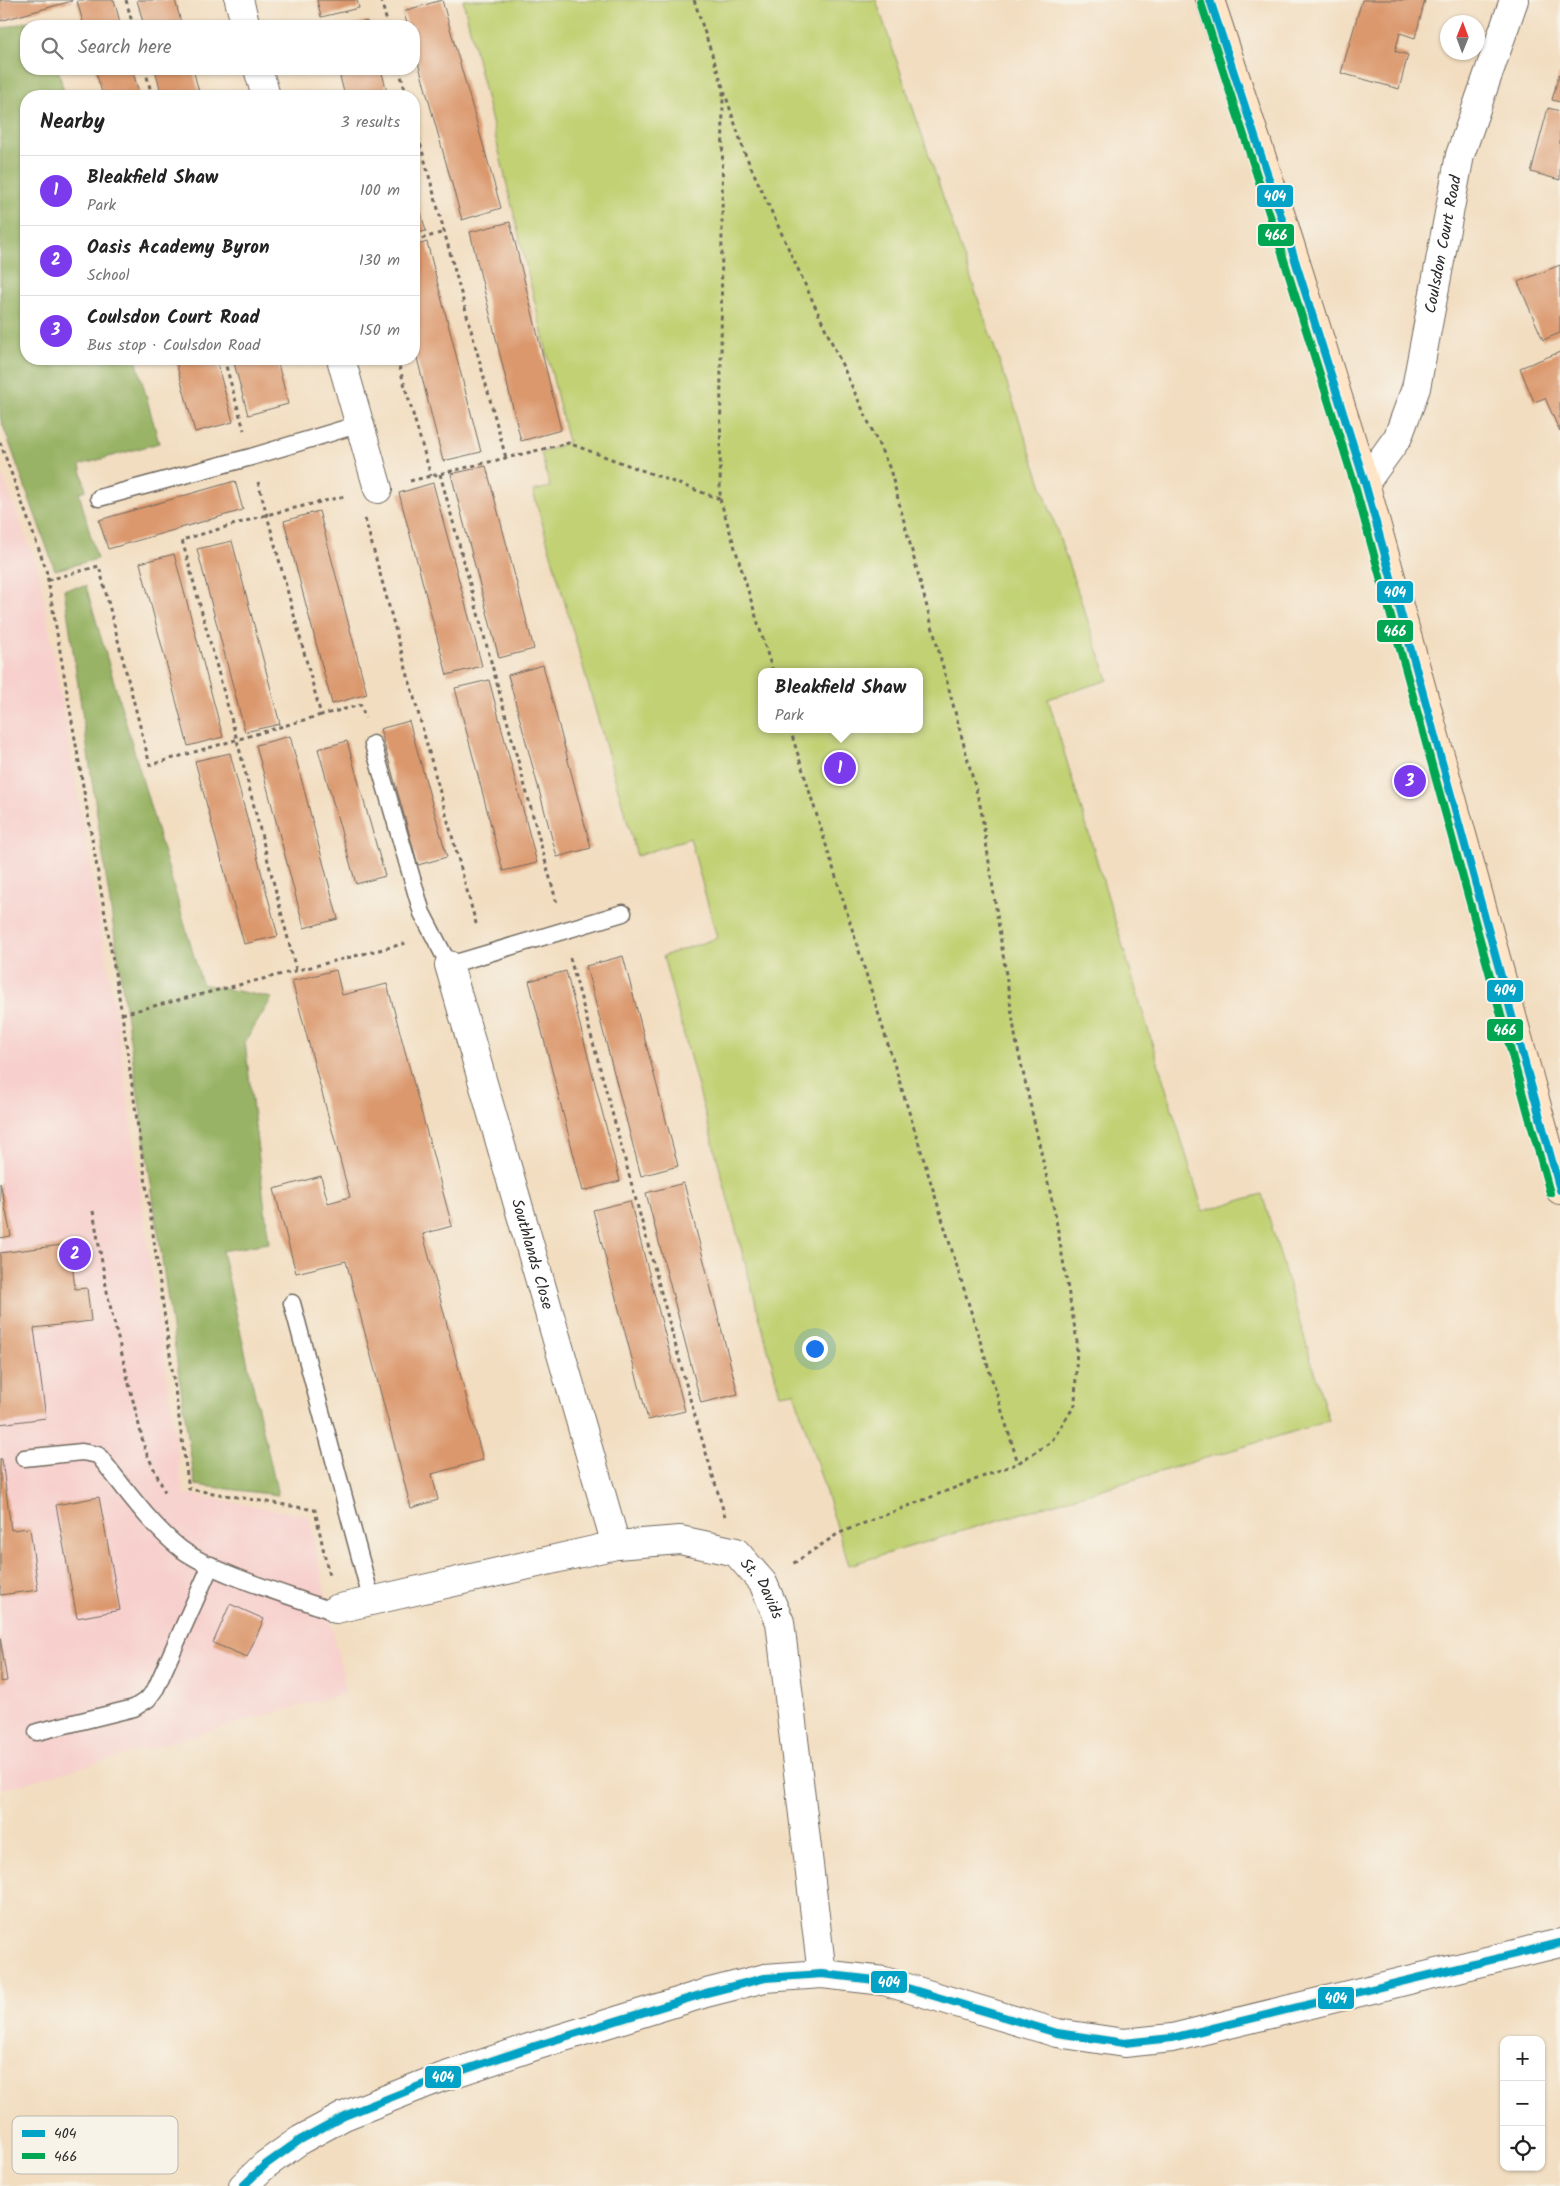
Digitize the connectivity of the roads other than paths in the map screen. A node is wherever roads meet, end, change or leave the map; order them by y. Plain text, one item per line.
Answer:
1 (239, 0) edge
2 (1210, 0) edge
3 (1514, 0) edge
4 (244, 20) edge
5 (260, 75) edge
6 (264, 90) edge
7 (343, 365) edge
8 (360, 424) junction
9 (1365, 483) junction
10 (368, 491) road end
11 (99, 498) dead end
12 (373, 744) road end
13 (623, 913) dead end
14 (449, 965) junction
15 (1560, 1190) edge
16 (292, 1304) dead end
17 (24, 1458) dead end
18 (616, 1545) junction
19 (211, 1565) junction
20 (372, 1602) junction
21 (336, 1608) joint
22 (37, 1732) dead end
23 (1560, 1943) edge
24 (822, 1974) junction
25 (243, 2186) edge

1 - 4 street
2 - 9 main road
3 - 9 street, Coulsdon Court Road
5 - 6 street
7 - 8 street
8 - 10 street
8 - 11 lane
9 - 15 main road
12 - 14 lane
13 - 14 lane
14 - 18 street, Southlands Close
16 - 20 lane
17 - 19 lane
18 - 20 street, St. Davids
18 - 24 street, St. Davids
19 - 21 lane
19 - 22 lane
20 - 21 street, St. Davids
23 - 24 street
24 - 25 street

